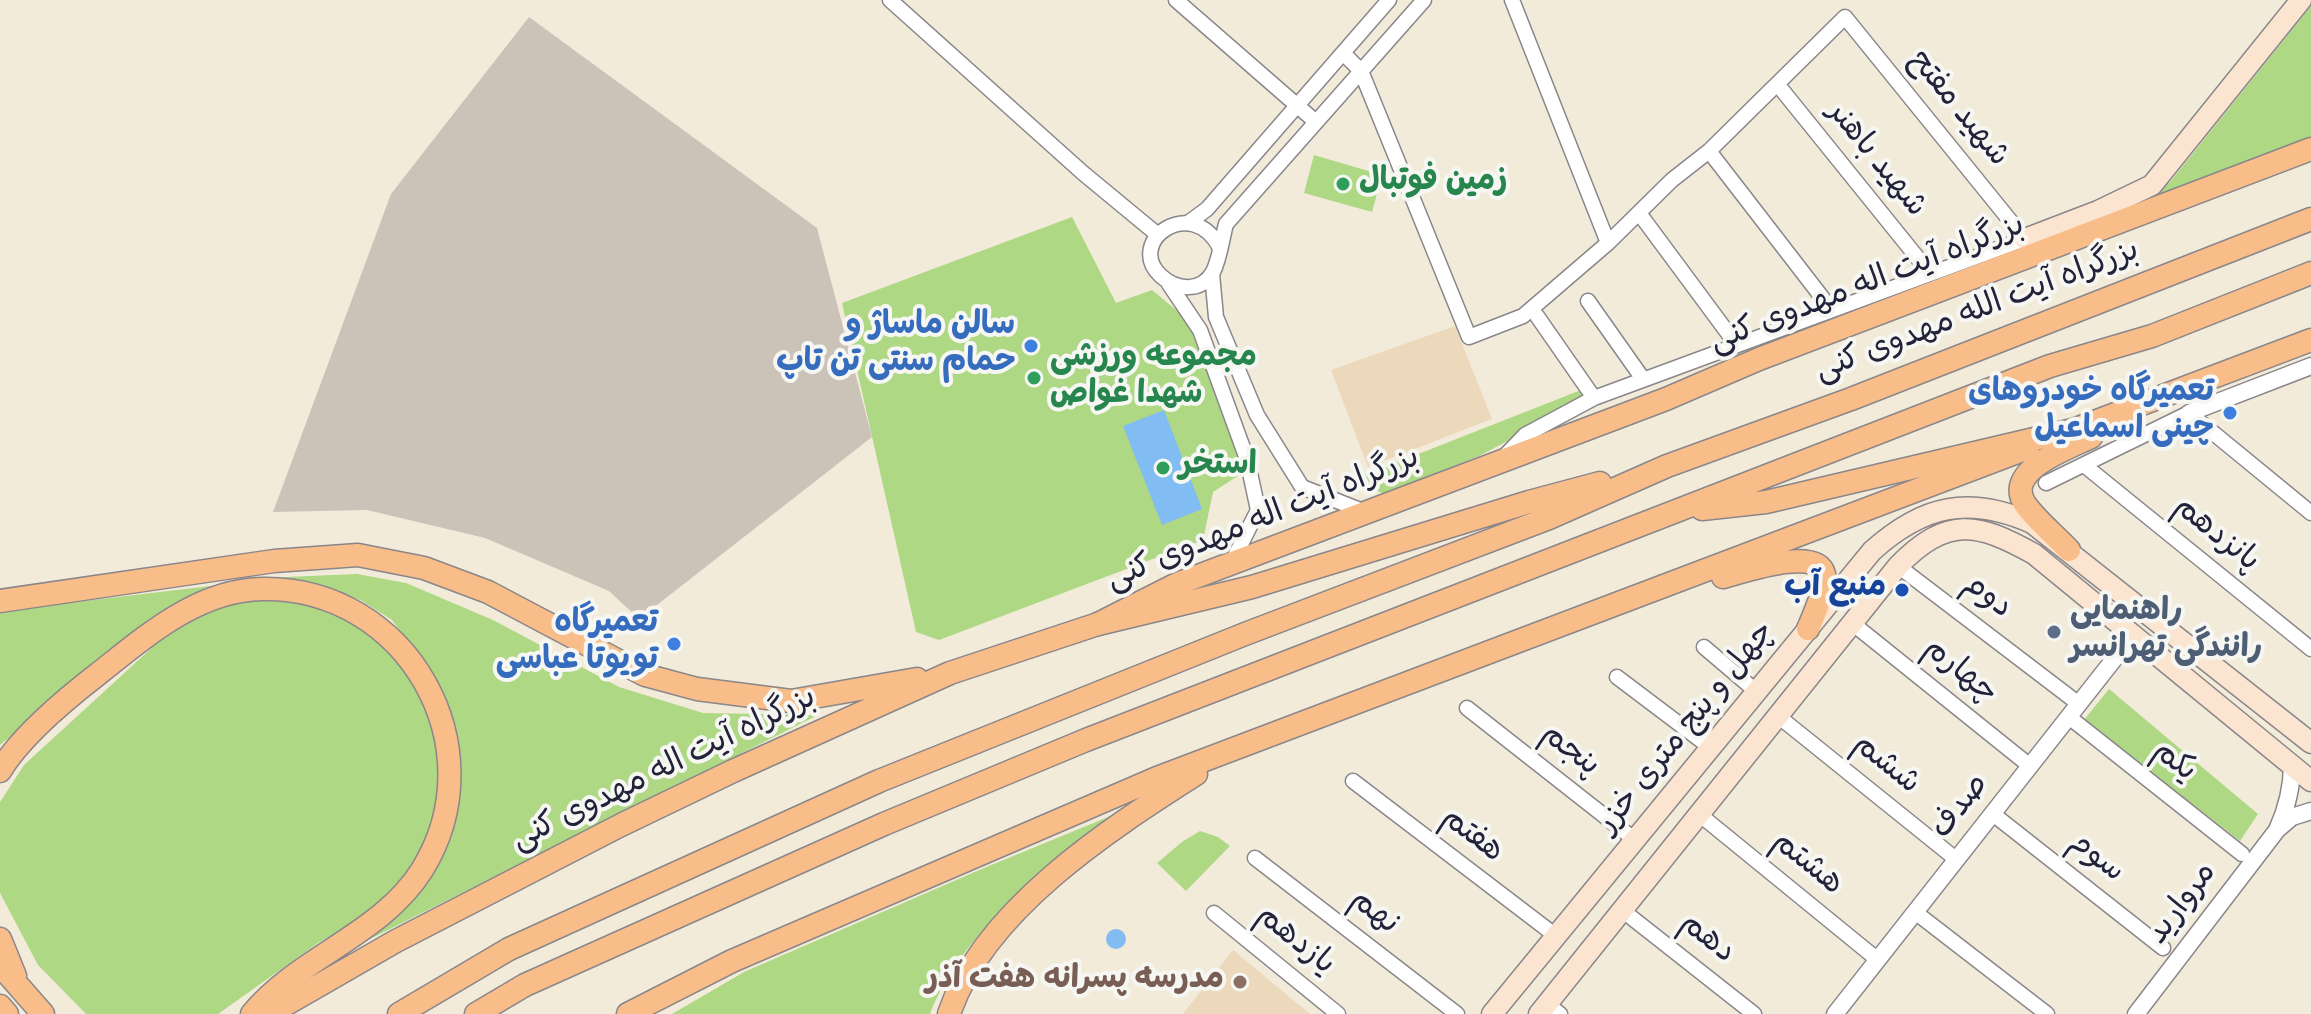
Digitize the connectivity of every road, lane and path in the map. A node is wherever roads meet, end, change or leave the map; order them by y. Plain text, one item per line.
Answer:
1 (890, 0) edge
2 (1176, 0) edge
3 (1389, 0) edge
4 (1424, 0) edge
5 (1512, 0) edge
6 (2301, 0) edge
7 (1343, 53) junction
8 (1361, 71) junction
9 (1778, 85) junction
10 (1297, 106) junction
11 (1316, 122) junction
12 (2311, 149) edge
13 (1709, 151) junction
14 (1639, 213) dead end
15 (2311, 219) edge
16 (1188, 223) junction
17 (2067, 223) junction
18 (2113, 226) junction
19 (1158, 235) junction
20 (2025, 239) junction
21 (1608, 243) junction
22 (1220, 248) junction
23 (2044, 252) junction
24 (1929, 272) junction
25 (2311, 273) edge
26 (1212, 274) junction
27 (1169, 284) junction
28 (1588, 301) dead end
29 (1831, 309) junction
30 (1537, 316) dead end
31 (2307, 342) edge
32 (1736, 344) junction
33 (2308, 371) edge
34 (1643, 379) junction
35 (1594, 398) junction
36 (2155, 399) junction
37 (2189, 413) junction
38 (2077, 429) junction
39 (1500, 461) junction
40 (2084, 465) junction
41 (1667, 466) junction
42 (2046, 483) dead end
43 (1365, 512) junction
44 (1673, 512) junction
45 (2311, 513) edge
46 (2047, 533) junction
47 (2069, 550) junction
48 (2034, 554) junction
49 (1231, 564) junction
50 (1898, 566) junction
51 (1625, 600) junction
52 (0, 601) edge
53 (1852, 623) junction
54 (1098, 624) junction
55 (1808, 629) junction
56 (2133, 635) junction
57 (1704, 647) dead end
58 (2311, 649) edge
59 (950, 673) junction
60 (1617, 677) dead end
61 (1757, 692) junction
62 (1467, 708) dead end
63 (2074, 710) junction
64 (1778, 716) junction
65 (2311, 743) edge
66 (1711, 748) junction
67 (1227, 754) junction
68 (2292, 765) junction
69 (2030, 766) junction
70 (0, 771) edge
71 (1353, 781) dead end
72 (2311, 781) edge
73 (2311, 811) edge
74 (1699, 814) junction
75 (1993, 814) junction
76 (2277, 830) junction
77 (1635, 840) junction
78 (2242, 854) dead end
79 (1255, 858) dead end
80 (1957, 860) junction
81 (1622, 910) junction
82 (1915, 912) junction
83 (1214, 913) dead end
84 (1556, 936) junction
85 (0, 939) edge
86 (2163, 948) dead end
87 (1878, 960) junction
88 (0, 965) edge
89 (20, 988) junction
90 (0, 1006) edge
91 (1549, 1011) edge
92 (1841, 1012) edge
93 (7, 1014) edge
94 (43, 1014) edge
95 (252, 1014) edge
96 (269, 1014) edge
97 (399, 1014) edge
98 (476, 1014) edge
99 (628, 1014) edge
100 (949, 1014) edge
101 (1338, 1014) edge
102 (1457, 1014) edge
103 (1492, 1014) edge
104 (1754, 1014) edge
105 (2047, 1014) edge
106 (2136, 1014) edge

1 - 19 street
2 - 10 street
3 - 7 street
4 - 8 street
5 - 21 street
6 - 17 main road
7 - 8 street
7 - 10 street
8 - 11 street
8 - 21 street
9 - 13 street
9 - 20 street, شهید مفتح
9 - 24 street, شهید باهنر
10 - 11 street
10 - 16 street
11 - 22 street
12 - 18 main road, بزرگراه آیت اله مهدوی کنی
13 - 21 street
13 - 29 street
14 - 32 street
15 - 41 main road, بزرگراه آیت الله مهدوی کنی
16 - 19 street
16 - 22 street
17 - 18 main road
17 - 20 main road
17 - 23 main road
18 - 23 main road, بزرگراه آیت اله مهدوی کنی
19 - 27 street
20 - 24 street
22 - 26 street
23 - 39 main road, بزرگراه آیت اله مهدوی کنی
24 - 29 street
25 - 44 main road
26 - 27 street
26 - 43 street
27 - 49 street
28 - 34 street
29 - 32 street
30 - 35 street
31 - 36 main road
32 - 34 street
33 - 37 street
34 - 35 street
35 - 39 street
36 - 38 main road
36 - 47 main road
37 - 40 street
37 - 45 street
38 - 44 main road
38 - 51 main road
39 - 43 main road, بزرگراه آیت اله مهدوی کنی
40 - 42 street
40 - 58 street, پانزدهم
41 - 54 main road
41 - 97 main road
43 - 49 main road, بزرگراه آیت اله مهدوی کنی
44 - 98 main road
46 - 47 main road
46 - 48 main road
46 - 55 main road, چهل و پنج متری خزر
47 - 65 main road
48 - 50 main road, چهل و پنج متری خزر
48 - 56 main road
49 - 54 main road, بزرگراه آیت اله مهدوی کنی
50 - 53 main road, چهل و پنج متری خزر
50 - 63 street, دوم
51 - 55 main road
51 - 67 main road
52 - 59 main road
53 - 64 main road, چهل و پنج متری خزر
53 - 69 street, چهارم
54 - 59 main road, بزرگراه آیت اله مهدوی کنی
55 - 61 main road, چهل و پنج متری خزر
56 - 63 street, صدف
56 - 68 main road
57 - 61 street
59 - 96 main road, بزرگراه آیت اله مهدوی کنی
60 - 66 street
61 - 66 main road, چهل و پنج متری خزر
62 - 77 street, پنجم
63 - 69 street, صدف
63 - 78 street, یکم
64 - 74 main road, چهل و پنج متری خزر
64 - 80 street, ششم
66 - 77 main road, چهل و پنج متری خزر
67 - 99 main road
67 - 100 main road
68 - 72 main road
68 - 76 street
69 - 75 street, صدف
70 - 95 main road
71 - 84 street, هفتم
73 - 76 street
74 - 81 main road, چهل و پنج متری خزر
74 - 87 street, هشتم
75 - 80 street, صدف
75 - 86 street, سوم
76 - 106 street, مروارید
77 - 84 main road, چهل و پنج متری خزر
79 - 102 street, نهم
80 - 82 street, صدف
81 - 91 main road, چهل و پنج متری خزر
81 - 104 street, دهم
82 - 87 street, صدف
82 - 105 street
83 - 101 street, یازدهم
84 - 103 main road, چهل و پنج متری خزر
85 - 89 main road
87 - 92 street, صدف
88 - 89 main road
89 - 94 main road
90 - 93 main road

